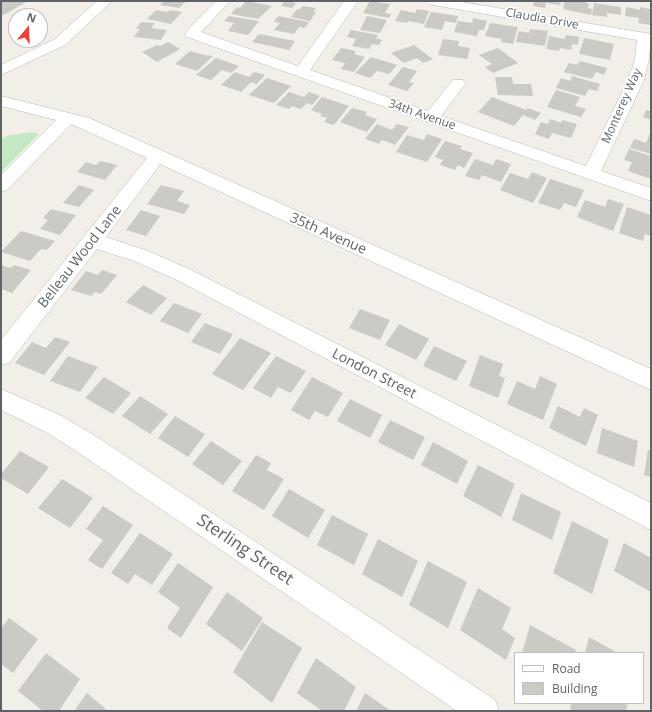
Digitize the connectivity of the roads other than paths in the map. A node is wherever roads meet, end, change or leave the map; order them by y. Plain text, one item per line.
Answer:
1 (105, 1) edge
2 (223, 1) edge
3 (351, 1) edge
4 (433, 1) edge
5 (647, 37) edge
6 (15, 66) junction
7 (1, 72) edge
8 (300, 72) junction
9 (458, 83) dead end
10 (1, 86) edge
11 (1, 101) edge
12 (67, 118) junction
13 (430, 118) junction
14 (157, 156) junction
15 (591, 174) junction
16 (1, 186) edge
17 (651, 195) edge
18 (93, 240) junction
19 (1, 356) edge
20 (651, 380) edge
21 (1, 399) edge
22 (651, 517) edge
23 (484, 711) edge

1 - 6 street
2 - 8 street, 34th Avenue
3 - 8 street
4 - 5 street, Claudia Drive
5 - 15 street, Monterey Way
6 - 7 street
6 - 10 street
8 - 13 street, 34th Avenue
9 - 13 street
11 - 12 street, 35th Avenue
12 - 14 street, 35th Avenue
12 - 16 street
13 - 15 street, 34th Avenue
14 - 18 street, Belleau Wood Lane
14 - 20 street, 35th Avenue
15 - 17 street, 34th Avenue
18 - 19 street, Belleau Wood Lane
18 - 22 street, London Street
21 - 23 street, Sterling Street

